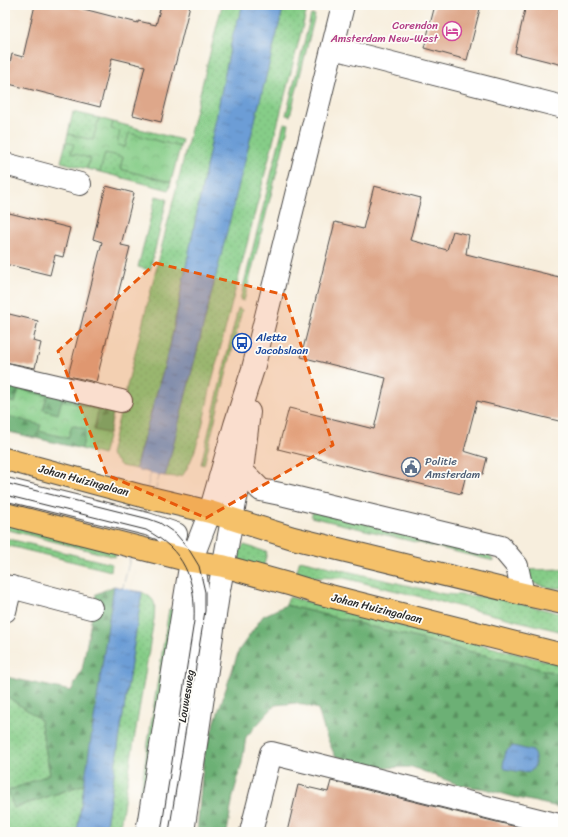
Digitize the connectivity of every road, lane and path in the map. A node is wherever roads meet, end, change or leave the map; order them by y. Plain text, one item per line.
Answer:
1 (343, 5) edge
2 (333, 48) junction
3 (563, 107) edge
4 (5, 164) edge
5 (80, 184) dead end
6 (253, 369) junction
7 (5, 374) edge
8 (121, 401) dead end
9 (5, 459) edge
10 (242, 472) junction
11 (5, 489) edge
12 (5, 514) edge
13 (208, 519) junction
14 (232, 519) junction
15 (150, 526) junction
16 (191, 561) junction
17 (218, 566) junction
18 (8, 587) edge
19 (523, 594) junction
20 (562, 601) edge
21 (91, 608) dead end
22 (200, 609) junction
23 (5, 611) edge
24 (563, 655) edge
25 (563, 826) edge
26 (147, 832) edge
27 (165, 832) edge
28 (183, 832) edge
29 (251, 832) edge

1 - 2 street
2 - 3 street
2 - 6 street
4 - 5 street
6 - 10 street
6 - 13 street
7 - 8 street
9 - 13 main road, Johan Huizingalaan
10 - 14 street
10 - 19 street
11 - 15 street
12 - 16 main road, Johan Huizingalaan
13 - 14 main road, Johan Huizingalaan
13 - 15 street
13 - 16 street, Louwesweg
14 - 17 street
14 - 19 main road, Johan Huizingalaan
15 - 16 street
16 - 17 main road, Johan Huizingalaan
16 - 22 street, Louwesweg
16 - 26 street, Louwesweg
17 - 22 street
17 - 24 main road, Johan Huizingalaan
17 - 28 street, Louwesweg
18 - 21 street
18 - 23 street
19 - 20 main road, Johan Huizingalaan
22 - 27 street, Louwesweg
25 - 29 street

